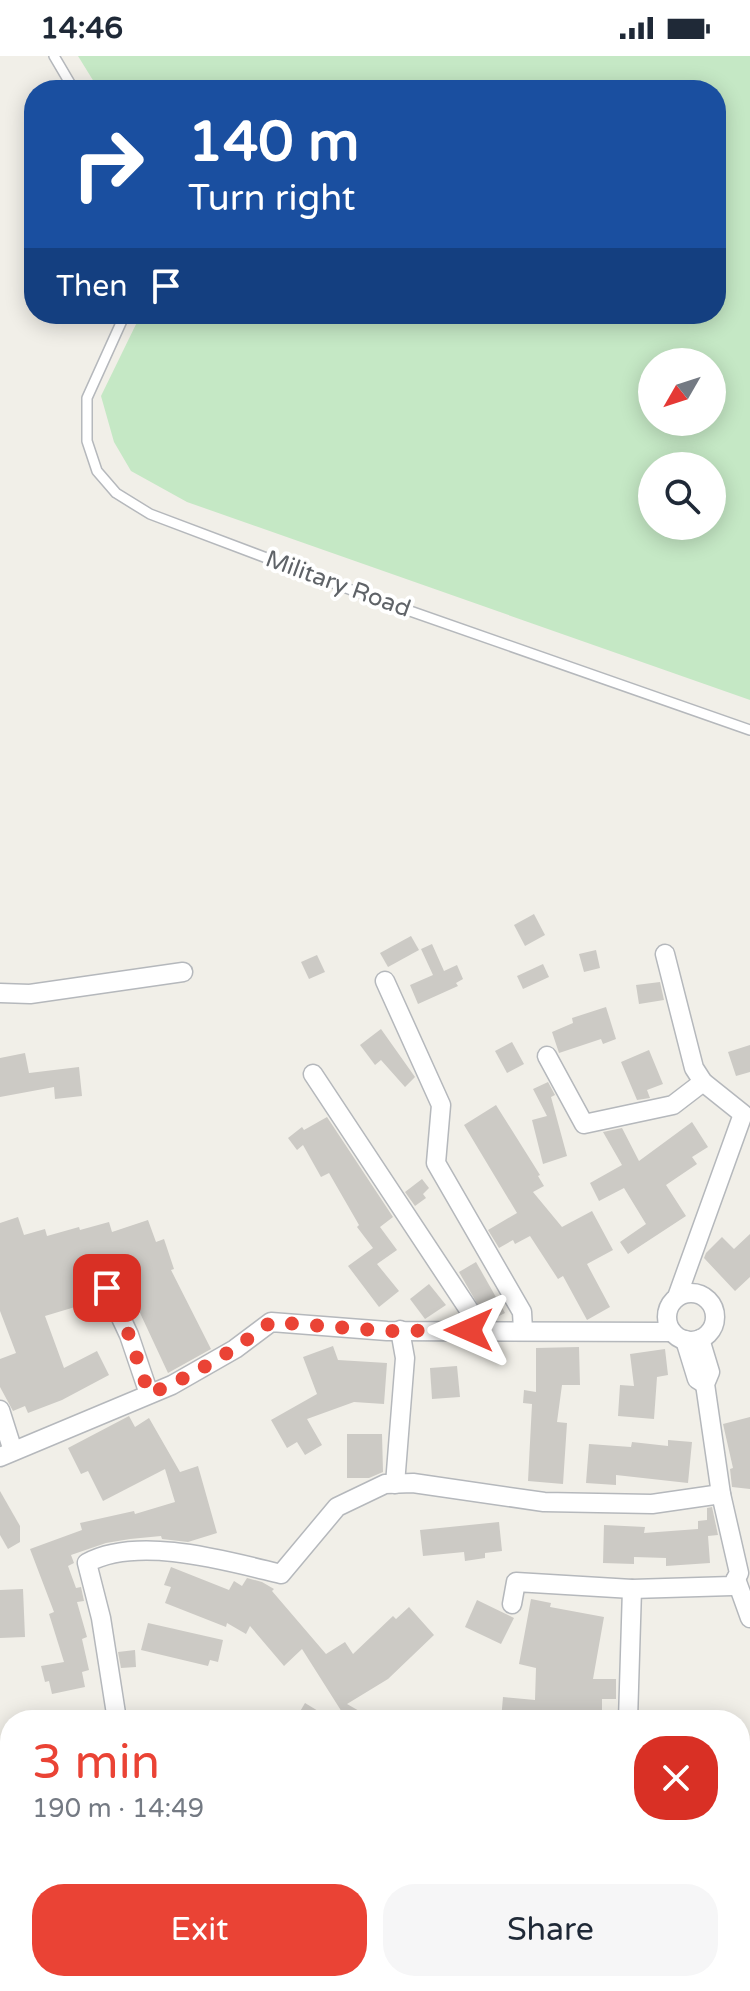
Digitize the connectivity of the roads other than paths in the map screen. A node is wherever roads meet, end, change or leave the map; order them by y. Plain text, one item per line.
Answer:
1 (54, 56) edge
2 (68, 80) edge
3 (120, 324) edge
4 (750, 730) edge
5 (665, 954) dead end
6 (183, 972) dead end
7 (385, 981) dead end
8 (0, 993) edge
9 (547, 1056) dead end
10 (313, 1074) dead end
11 (703, 1082) junction
12 (107, 1288) dead end
13 (673, 1303) junction
14 (400, 1330) junction
15 (469, 1330) junction
16 (523, 1330) junction
17 (616, 1332) junction
18 (686, 1337) junction
19 (149, 1394) junction
20 (0, 1410) edge
21 (6, 1454) edge
22 (395, 1484) junction
23 (721, 1494) junction
24 (736, 1579) junction
25 (632, 1589) junction
26 (512, 1604) dead end
27 (750, 1618) edge
28 (115, 1710) edge
29 (628, 1710) edge

1 - 2 lane
3 - 4 lane, Military Road
5 - 11 street
6 - 8 street
7 - 16 street
9 - 11 street
10 - 15 street
11 - 13 street
12 - 19 street
13 - 17 street
13 - 18 street
13 - 18 street
14 - 15 street
14 - 19 street
14 - 22 street
15 - 16 street
16 - 17 street
17 - 18 street
18 - 23 street
19 - 21 street
20 - 21 street
22 - 23 street
22 - 28 street
23 - 24 street
24 - 25 street
24 - 27 street
25 - 26 street
25 - 29 street

